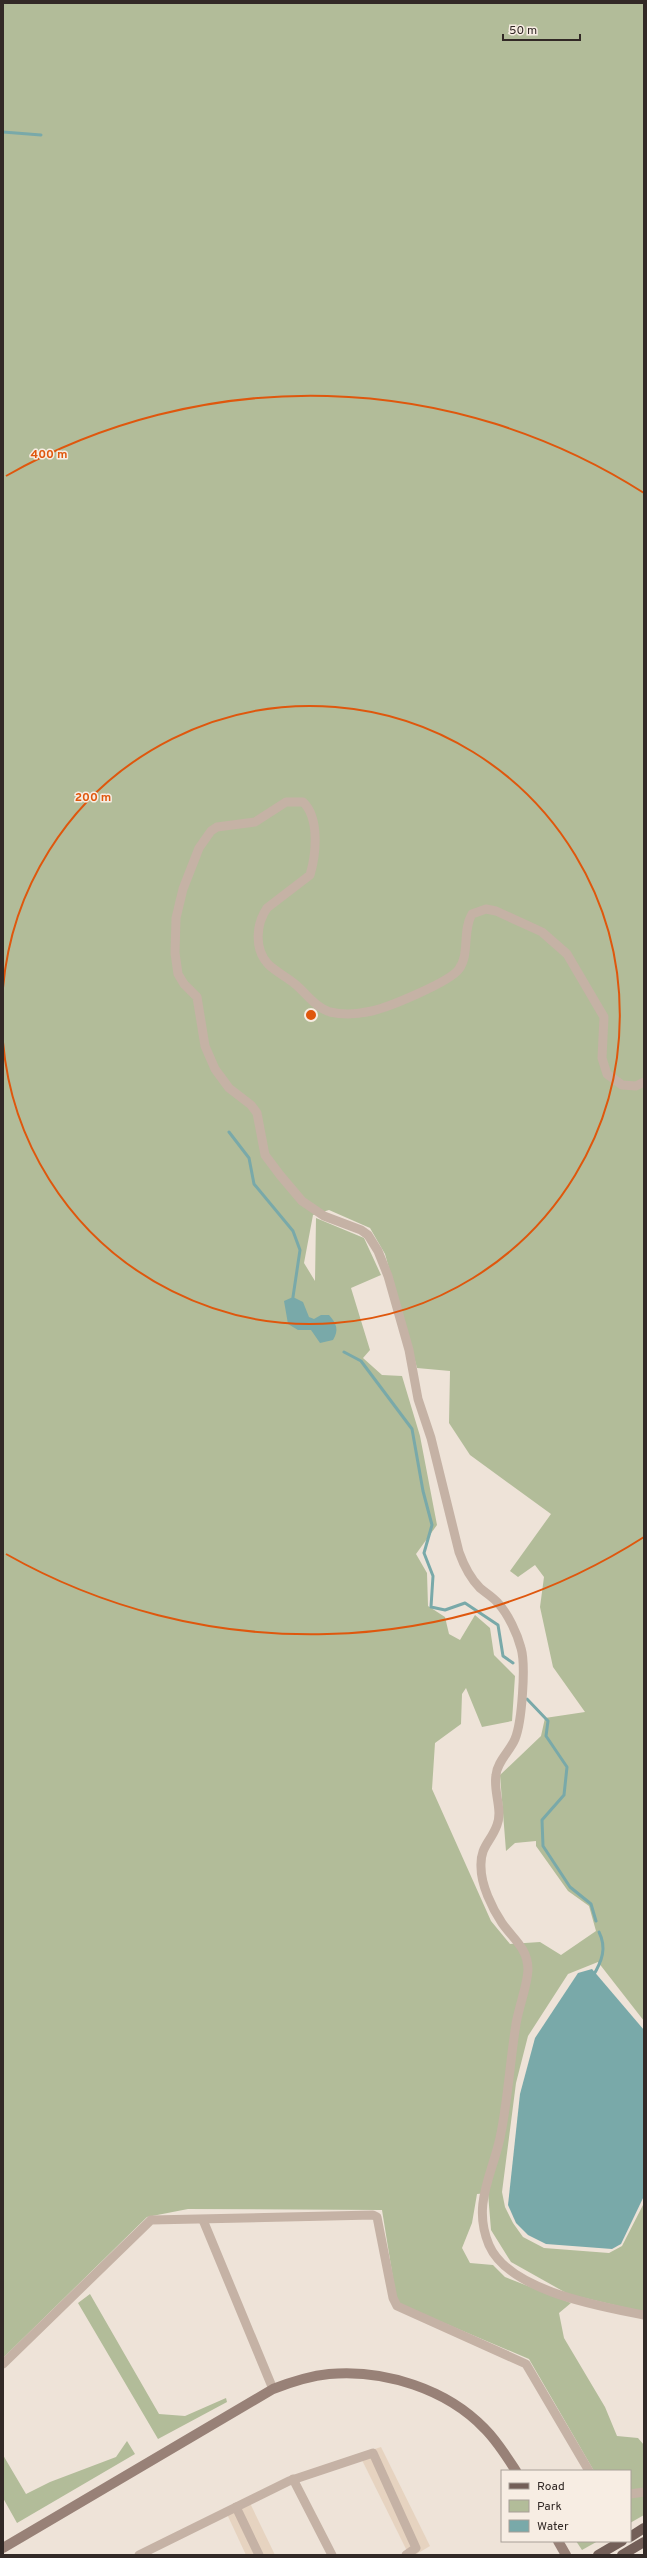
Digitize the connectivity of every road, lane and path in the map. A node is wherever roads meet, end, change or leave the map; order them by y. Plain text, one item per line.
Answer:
1 (644, 1082) edge
2 (203, 2220) junction
3 (644, 2315) edge
4 (3, 2364) edge
5 (273, 2389) junction
6 (515, 2470) edge
7 (588, 2470) edge
8 (293, 2479) junction
9 (644, 2492) edge
10 (631, 2494) edge
11 (236, 2507) junction
12 (644, 2528) edge
13 (631, 2535) edge
14 (559, 2542) edge
15 (620, 2542) edge
16 (644, 2542) edge
17 (3, 2548) edge
18 (139, 2555) edge
19 (259, 2555) edge
20 (332, 2555) edge
21 (406, 2555) edge
22 (566, 2555) edge
23 (598, 2555) edge
24 (622, 2555) edge

1 - 3 street
2 - 4 street
2 - 5 street
2 - 7 street
5 - 6 street
5 - 17 street
8 - 11 street
8 - 20 street
8 - 21 street
9 - 10 street
11 - 18 street
11 - 19 street
12 - 13 main road
14 - 22 street
15 - 23 main road
16 - 24 main road

